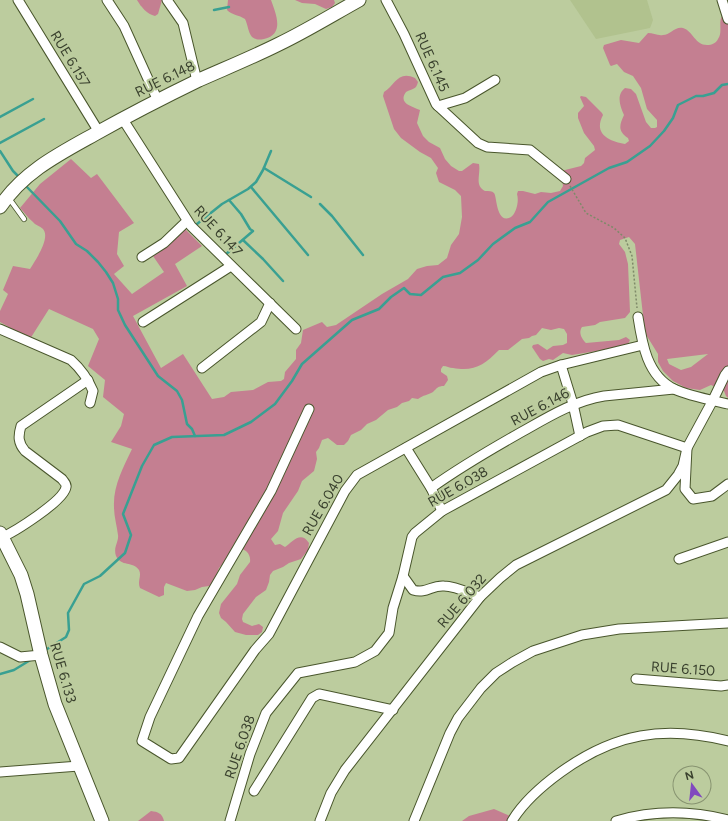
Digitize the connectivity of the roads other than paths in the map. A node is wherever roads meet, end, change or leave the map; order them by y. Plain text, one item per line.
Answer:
1 (18, 0) edge
2 (107, 0) edge
3 (167, 0) edge
4 (359, 0) edge
5 (386, 0) edge
6 (722, 0) edge
7 (728, 19) edge
8 (495, 80) dead end
9 (197, 81) junction
10 (158, 101) junction
11 (438, 106) junction
12 (122, 118) junction
13 (99, 132) junction
14 (566, 179) road end
15 (7, 196) junction
16 (0, 207) edge
17 (24, 219) dead end
18 (187, 221) junction
19 (142, 257) dead end
20 (231, 266) junction
21 (270, 303) junction
22 (638, 317) road end
23 (142, 322) dead end
24 (0, 329) edge
25 (296, 330) dead end
26 (643, 345) junction
27 (561, 365) junction
28 (202, 368) dead end
29 (728, 371) edge
30 (88, 380) junction
31 (674, 389) junction
32 (713, 400) junction
33 (90, 402) dead end
34 (573, 404) junction
35 (728, 404) edge
36 (309, 410) dead end
37 (580, 436) junction
38 (406, 448) junction
39 (687, 448) junction
40 (728, 484) edge
41 (431, 488) junction
42 (442, 511) junction
43 (1, 536) edge
44 (728, 542) edge
45 (679, 559) dead end
46 (403, 576) junction
47 (480, 597) junction
48 (728, 623) edge
49 (0, 647) edge
50 (41, 655) junction
51 (636, 679) dead end
52 (728, 685) edge
53 (393, 710) junction
54 (728, 741) edge
55 (79, 766) junction
56 (0, 772) edge
57 (254, 791) dead end
58 (728, 820) edge
59 (102, 821) edge
60 (230, 821) edge
61 (320, 821) edge
62 (414, 821) edge
63 (512, 821) edge
64 (616, 821) edge

1 - 13 street, RUE 6.157
2 - 10 street
3 - 9 street
4 - 9 street, RUE 6.148
5 - 11 street, RUE 6.145
6 - 7 street
8 - 11 street
9 - 10 street, RUE 6.148
10 - 12 street, RUE 6.148
11 - 14 street, RUE 6.145
12 - 13 street, RUE 6.148
12 - 18 street, RUE 6.147
13 - 15 street, RUE 6.148
15 - 16 street, RUE 6.148
15 - 17 lane
18 - 19 street
18 - 20 street, RUE 6.147
20 - 21 street, RUE 6.147
20 - 23 street
21 - 25 street, RUE 6.147
21 - 28 street
22 - 26 street
24 - 30 street
26 - 27 street, RUE 6.040
26 - 31 street
27 - 34 street
27 - 38 street, RUE 6.040
29 - 32 street, RUE 6.032
30 - 33 street
30 - 43 street
31 - 32 street
31 - 34 street, RUE 6.146
32 - 35 street
32 - 39 street, RUE 6.032
34 - 37 street
34 - 41 street, RUE 6.146
36 - 38 street, RUE 6.040
37 - 39 street, RUE 6.038
37 - 42 street, RUE 6.038
38 - 41 street
39 - 40 street
39 - 47 street, RUE 6.032
41 - 42 street
42 - 46 street, RUE 6.038
43 - 50 street, RUE 6.133
44 - 45 street
46 - 47 street
46 - 60 street, RUE 6.038
47 - 53 street, RUE 6.032
48 - 62 street
49 - 50 street
50 - 55 street, RUE 6.133
51 - 52 street, RUE 6.150
53 - 57 street
53 - 61 street, RUE 6.032
54 - 63 street
55 - 56 street
55 - 59 street, RUE 6.133
58 - 64 street

